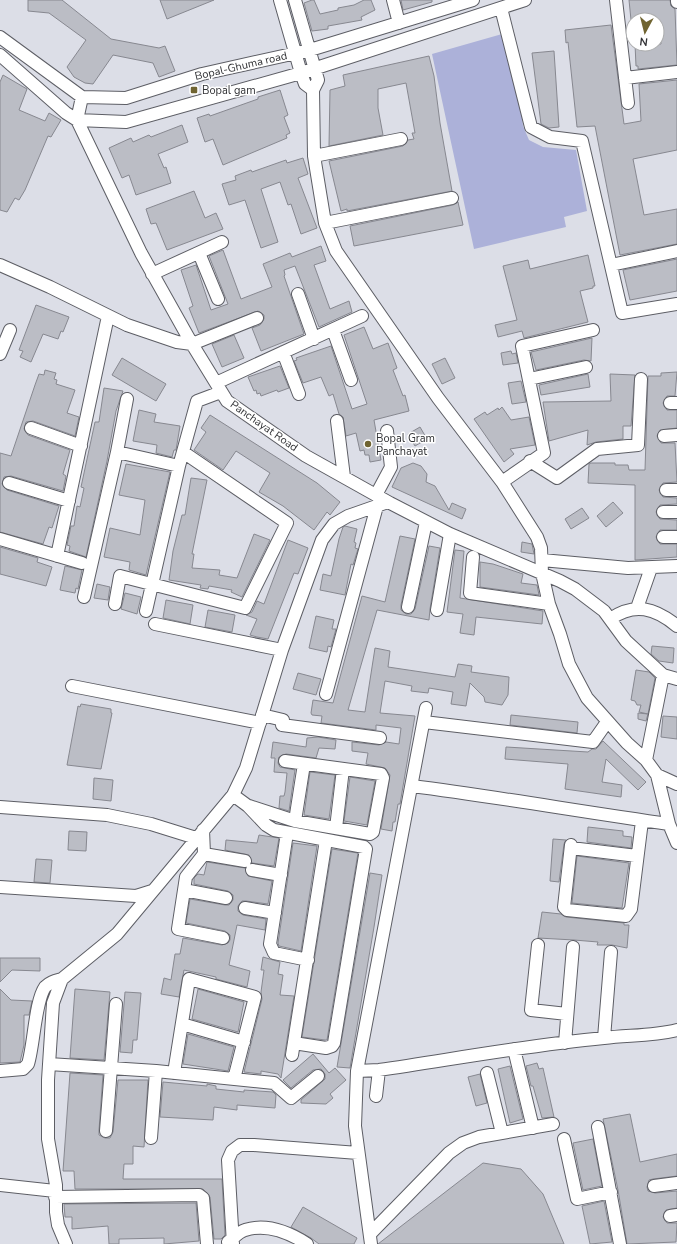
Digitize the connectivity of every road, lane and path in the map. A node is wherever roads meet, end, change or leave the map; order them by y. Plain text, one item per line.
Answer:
1 (280, 0) edge
2 (295, 0) edge
3 (393, 0) edge
4 (473, 0) edge
5 (525, 0) edge
6 (616, 0) edge
7 (501, 8) junction
8 (399, 23) junction
9 (0, 37) edge
10 (310, 50) junction
11 (295, 54) junction
12 (0, 55) edge
13 (316, 69) junction
14 (677, 72) edge
15 (301, 73) junction
16 (625, 78) junction
17 (313, 90) junction
18 (82, 97) junction
19 (628, 103) dead end
20 (77, 120) junction
21 (401, 139) dead end
22 (314, 156) junction
23 (452, 198) dead end
24 (325, 223) junction
25 (222, 242) dead end
26 (677, 251) edge
27 (199, 253) junction
28 (0, 265) edge
29 (611, 265) junction
30 (152, 274) junction
31 (298, 294) dead end
32 (218, 299) dead end
33 (677, 304) edge
34 (108, 316) junction
35 (362, 316) dead end
36 (257, 318) dead end
37 (10, 330) dead end
38 (333, 330) junction
39 (593, 330) dead end
40 (314, 338) junction
41 (192, 344) junction
42 (284, 352) junction
43 (0, 354) edge
44 (586, 368) dead end
45 (529, 379) junction
46 (641, 379) dead end
47 (351, 380) dead end
48 (218, 387) junction
49 (299, 394) dead end
50 (128, 399) dead end
51 (337, 421) dead end
52 (31, 428) dead end
53 (387, 431) dead end
54 (677, 435) edge
55 (664, 436) dead end
56 (81, 446) junction
57 (117, 452) junction
58 (183, 452) junction
59 (530, 461) junction
60 (179, 466) junction
61 (344, 477) junction
62 (502, 482) junction
63 (9, 483) dead end
64 (69, 501) junction
65 (380, 501) junction
66 (662, 512) dead end
67 (677, 512) edge
68 (426, 522) junction
69 (450, 534) junction
70 (663, 537) dead end
71 (677, 537) edge
72 (0, 539) edge
73 (57, 556) junction
74 (473, 557) dead end
75 (542, 560) junction
76 (82, 563) dead end
77 (677, 566) edge
78 (651, 568) junction
79 (542, 573) junction
80 (152, 583) junction
81 (84, 597) dead end
82 (115, 604) dead end
83 (549, 604) junction
84 (408, 607) dead end
85 (637, 608) junction
86 (438, 610) dead end
87 (146, 611) dead end
88 (610, 619) junction
89 (156, 624) dead end
90 (677, 626) edge
91 (282, 650) junction
92 (663, 675) junction
93 (677, 679) edge
94 (72, 686) dead end
95 (326, 694) dead end
96 (426, 708) dead end
97 (261, 719) junction
98 (424, 722) junction
99 (607, 722) junction
100 (380, 738) dead end
101 (646, 760) junction
102 (285, 761) dead end
103 (304, 764) junction
104 (343, 769) junction
105 (657, 775) junction
106 (677, 784) edge
107 (412, 786) junction
108 (233, 796) junction
109 (248, 806) junction
110 (0, 807) edge
111 (295, 821) junction
112 (642, 821) junction
113 (669, 824) junction
114 (336, 828) junction
115 (199, 834) junction
116 (287, 834) junction
117 (326, 840) junction
118 (677, 843) edge
119 (204, 854) junction
120 (637, 856) junction
121 (281, 875) junction
122 (0, 886) edge
123 (184, 890) junction
124 (152, 891) junction
125 (226, 898) dead end
126 (245, 908) dead end
127 (275, 913) junction
128 (223, 938) dead end
129 (538, 945) dead end
130 (573, 947) dead end
131 (611, 952) dead end
132 (308, 960) junction
133 (62, 979) junction
134 (116, 1004) dead end
135 (568, 1014) junction
136 (182, 1024) junction
137 (677, 1030) edge
138 (604, 1038) junction
139 (244, 1042) junction
140 (294, 1043) junction
141 (565, 1043) junction
142 (514, 1049) junction
143 (292, 1055) dead end
144 (49, 1064) junction
145 (111, 1068) junction
146 (0, 1070) edge
147 (379, 1070) junction
148 (156, 1071) junction
149 (357, 1071) junction
150 (174, 1073) junction
151 (487, 1073) dead end
152 (318, 1076) dead end
153 (234, 1079) junction
154 (376, 1096) dead end
155 (553, 1124) dead end
156 (598, 1127) dead end
157 (533, 1128) junction
158 (106, 1131) dead end
159 (502, 1133) junction
160 (152, 1138) dead end
161 (564, 1139) dead end
162 (358, 1153) junction
163 (677, 1182) edge
164 (0, 1185) edge
165 (654, 1186) dead end
166 (611, 1192) junction
167 (55, 1194) junction
168 (371, 1239) edge
169 (230, 1242) edge
170 (66, 1244) edge
171 (207, 1244) edge
172 (307, 1244) edge
173 (620, 1244) edge

1 - 11 street
2 - 10 street
3 - 8 street
4 - 8 street, Bopal-Ghuma road
5 - 7 street
6 - 16 street
7 - 13 street
7 - 29 street
8 - 10 street, Bopal-Ghuma road
9 - 18 street
10 - 11 street, Bopal-Ghuma road
10 - 13 street
11 - 15 street
11 - 18 street, Bopal-Ghuma road
12 - 20 street
13 - 15 street
13 - 17 street
14 - 16 street
15 - 17 street
15 - 20 street
16 - 19 street
17 - 22 street
18 - 20 street
20 - 30 street, Panchayat Road
21 - 22 street
22 - 24 street
23 - 24 street
24 - 62 street
25 - 27 street
26 - 29 street
27 - 30 street
27 - 32 street
28 - 34 street
29 - 33 street
30 - 41 street, Panchayat Road
31 - 40 street
34 - 41 street
34 - 56 street
35 - 38 street
36 - 41 street
37 - 43 street
38 - 40 street
38 - 47 street
39 - 45 street
40 - 42 street
41 - 48 street, Panchayat Road
42 - 48 street
42 - 49 street
44 - 45 street
45 - 59 street
46 - 59 street
48 - 58 street
48 - 61 street, Panchayat Road
50 - 57 street
51 - 61 street
52 - 56 street
53 - 65 street
54 - 55 street
56 - 64 street
57 - 60 street
57 - 81 street
58 - 60 street
58 - 80 street
59 - 62 street
60 - 80 street
61 - 65 street, Panchayat Road
62 - 75 street
63 - 64 street
64 - 73 street
65 - 68 street, Panchayat Road
65 - 91 street
65 - 95 street
66 - 67 street
68 - 69 street, Panchayat Road
68 - 84 street
69 - 79 street, Panchayat Road
69 - 86 street
70 - 71 street
72 - 73 street
73 - 76 street
74 - 83 street
75 - 78 street
75 - 79 street
77 - 78 street
78 - 85 street
79 - 83 street
79 - 88 street, Panchayat Road
80 - 82 street
80 - 87 street
83 - 99 street
85 - 88 street
85 - 90 street
88 - 92 street, Panchayat Road
89 - 91 street
91 - 97 street
92 - 93 street
92 - 101 street
94 - 97 street
96 - 98 street
97 - 100 street
97 - 108 street
98 - 99 street
98 - 107 street
99 - 101 street
101 - 105 street
102 - 103 street
103 - 104 street
103 - 111 street
104 - 114 street
104 - 114 street
105 - 106 street
105 - 113 street
107 - 112 street
107 - 149 street
108 - 109 street
108 - 115 street
109 - 111 street
109 - 116 street
110 - 115 street
111 - 114 street
112 - 113 street
112 - 120 street
113 - 118 street
115 - 119 street
115 - 124 street
116 - 117 street
116 - 121 street
117 - 132 street
117 - 140 street
119 - 121 street
119 - 123 street
120 - 120 street
121 - 127 street
122 - 124 street
123 - 125 street
123 - 128 street
124 - 133 street
126 - 127 street
127 - 132 street
129 - 135 street
130 - 135 street
131 - 138 street
132 - 140 street
133 - 144 street
133 - 146 street
134 - 145 street
135 - 141 street
136 - 139 street
136 - 139 street
136 - 150 street
137 - 138 street
138 - 141 street
139 - 153 street
140 - 143 street
141 - 142 street
142 - 147 street
142 - 157 street
144 - 145 street
144 - 167 street
145 - 148 street
145 - 158 street
147 - 149 street
147 - 154 street
148 - 150 street
148 - 160 street
149 - 162 street
150 - 153 street
151 - 159 street
152 - 153 street
155 - 157 street
156 - 166 street
157 - 159 street
159 - 168 street
161 - 166 street
162 - 168 street
162 - 169 street
163 - 165 street
164 - 167 street
166 - 173 street
167 - 170 street
167 - 171 street
169 - 172 street

